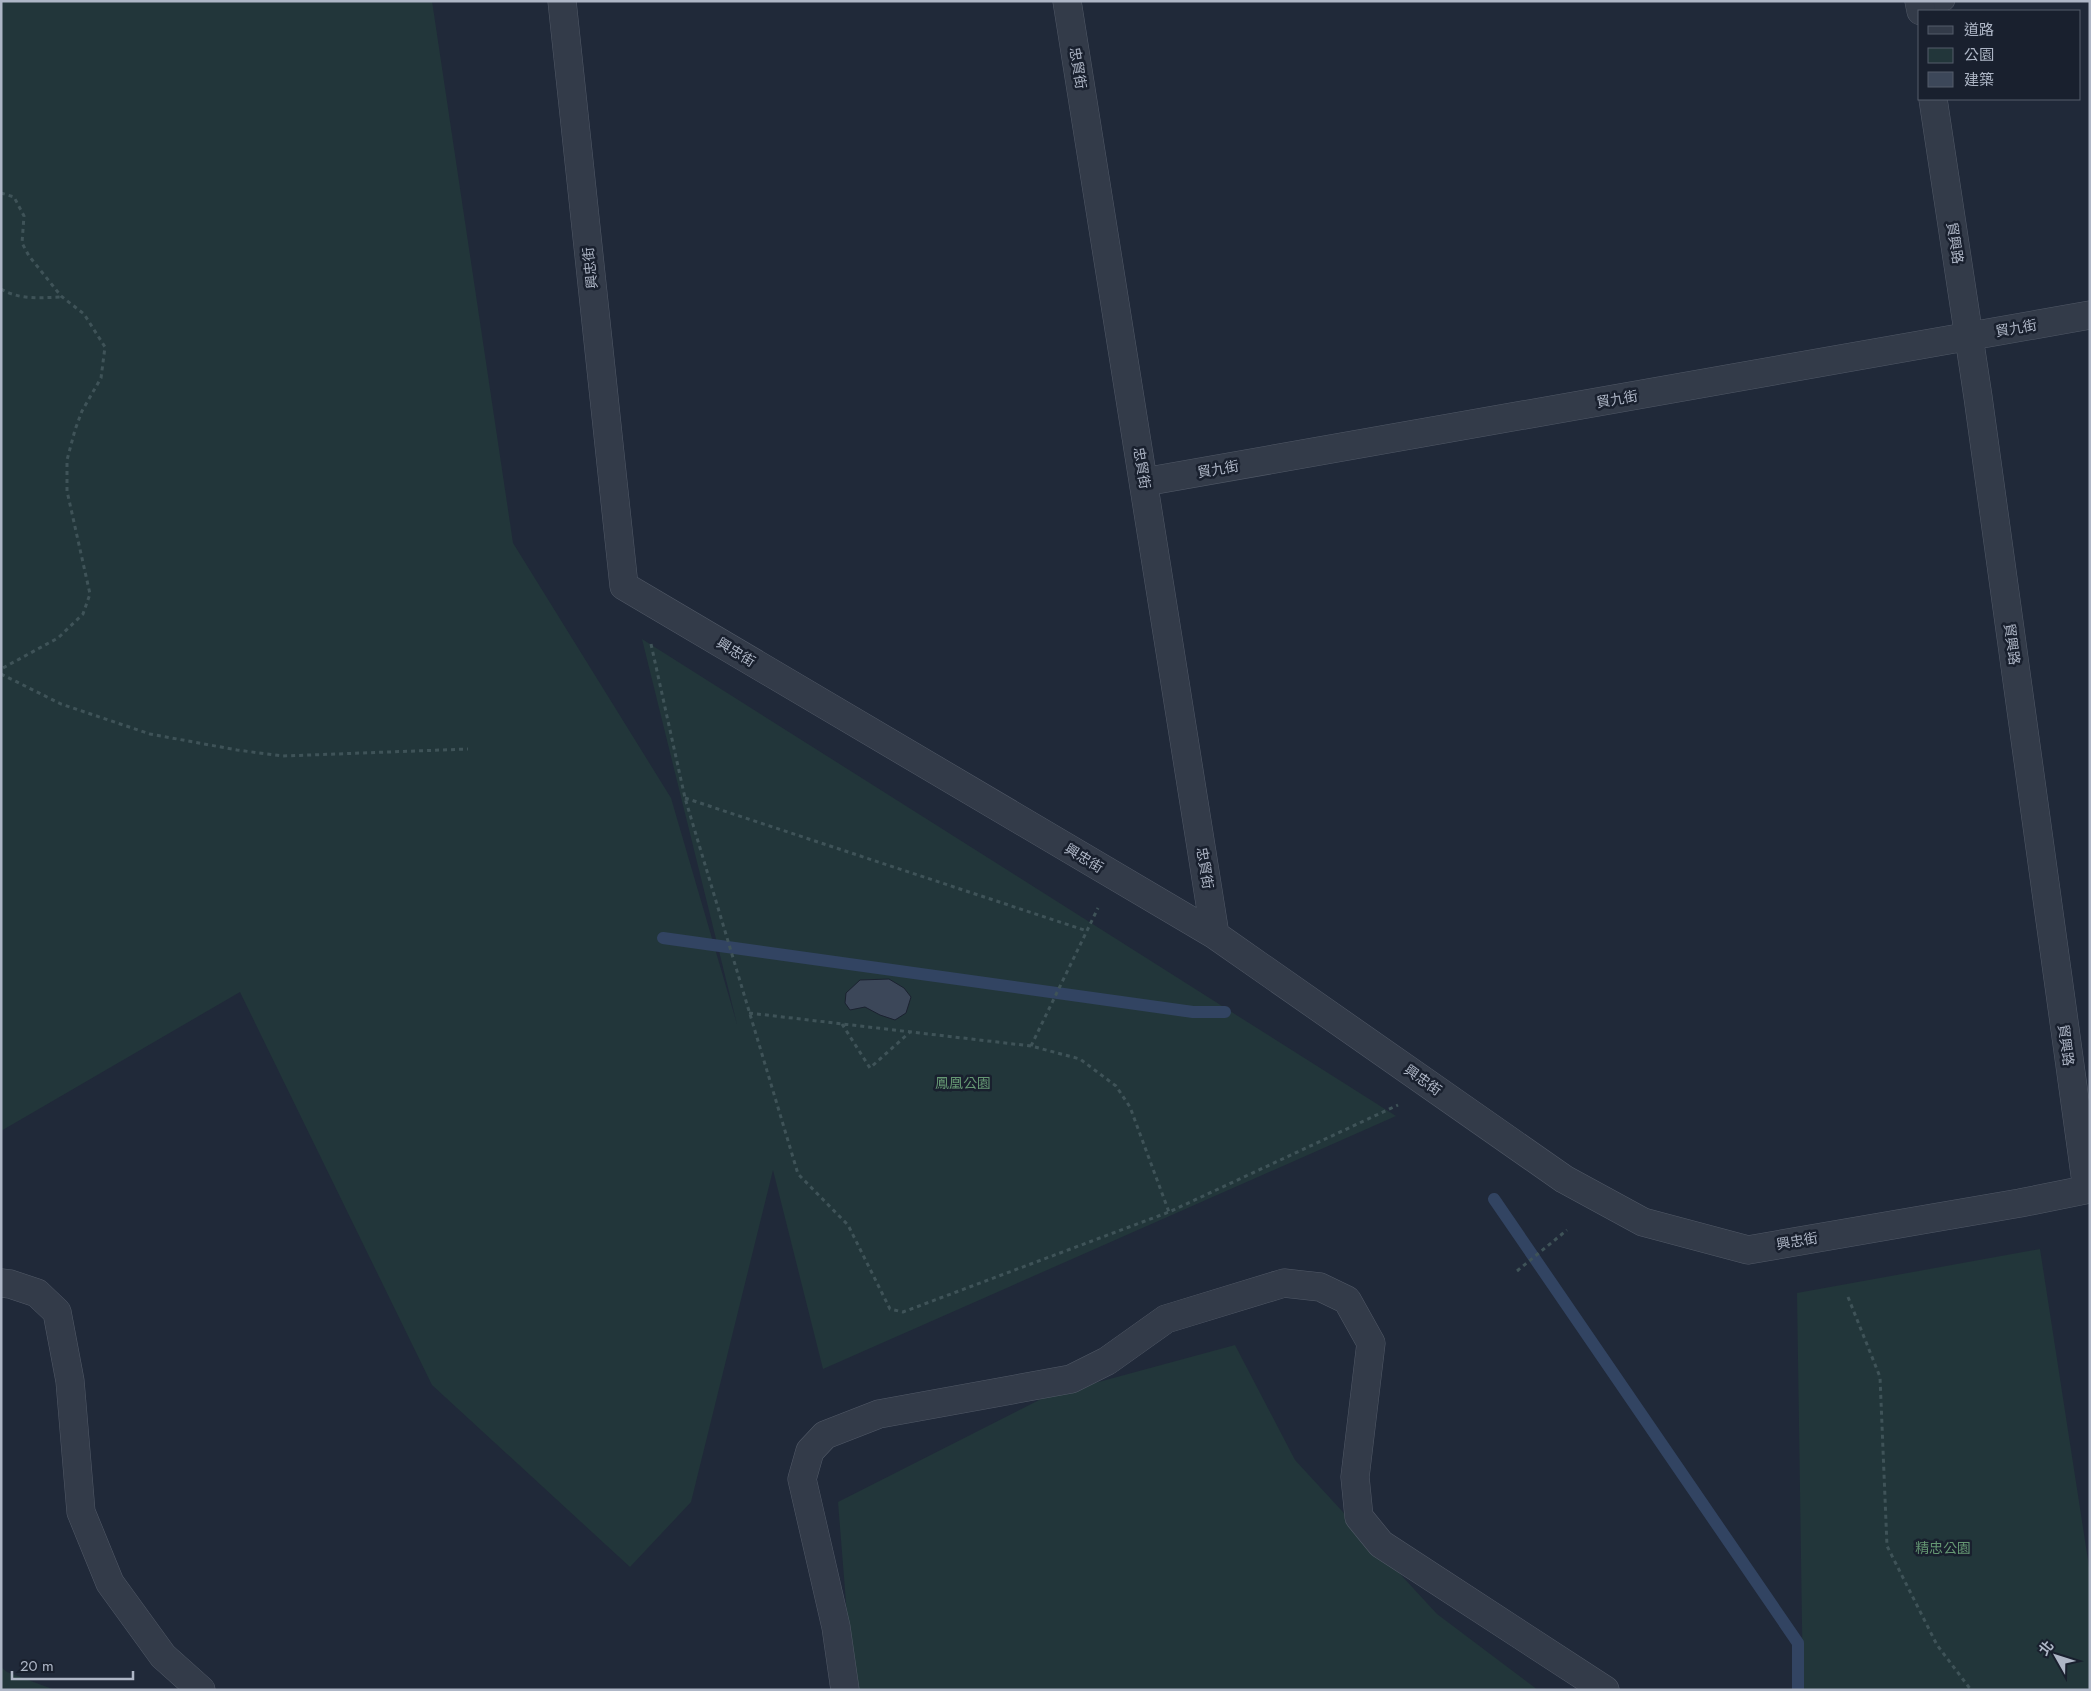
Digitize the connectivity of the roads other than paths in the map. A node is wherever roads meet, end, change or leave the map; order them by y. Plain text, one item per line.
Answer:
1 (562, 1) edge
2 (1067, 1) edge
3 (1933, 100) edge
4 (2090, 315) edge
5 (1969, 336) junction
6 (1144, 482) junction
7 (1215, 935) junction
8 (2088, 1189) edge
9 (1, 1283) edge
10 (202, 1690) edge
11 (845, 1690) edge
12 (1605, 1690) edge

1 - 7 street, 興忠街
2 - 6 street, 忠貿街
3 - 5 street, 貿興路
4 - 5 street, 貿九街
5 - 6 street, 貿九街
5 - 8 street, 貿興路
6 - 7 street, 忠貿街
7 - 8 street, 興忠街
9 - 10 street
11 - 12 street

